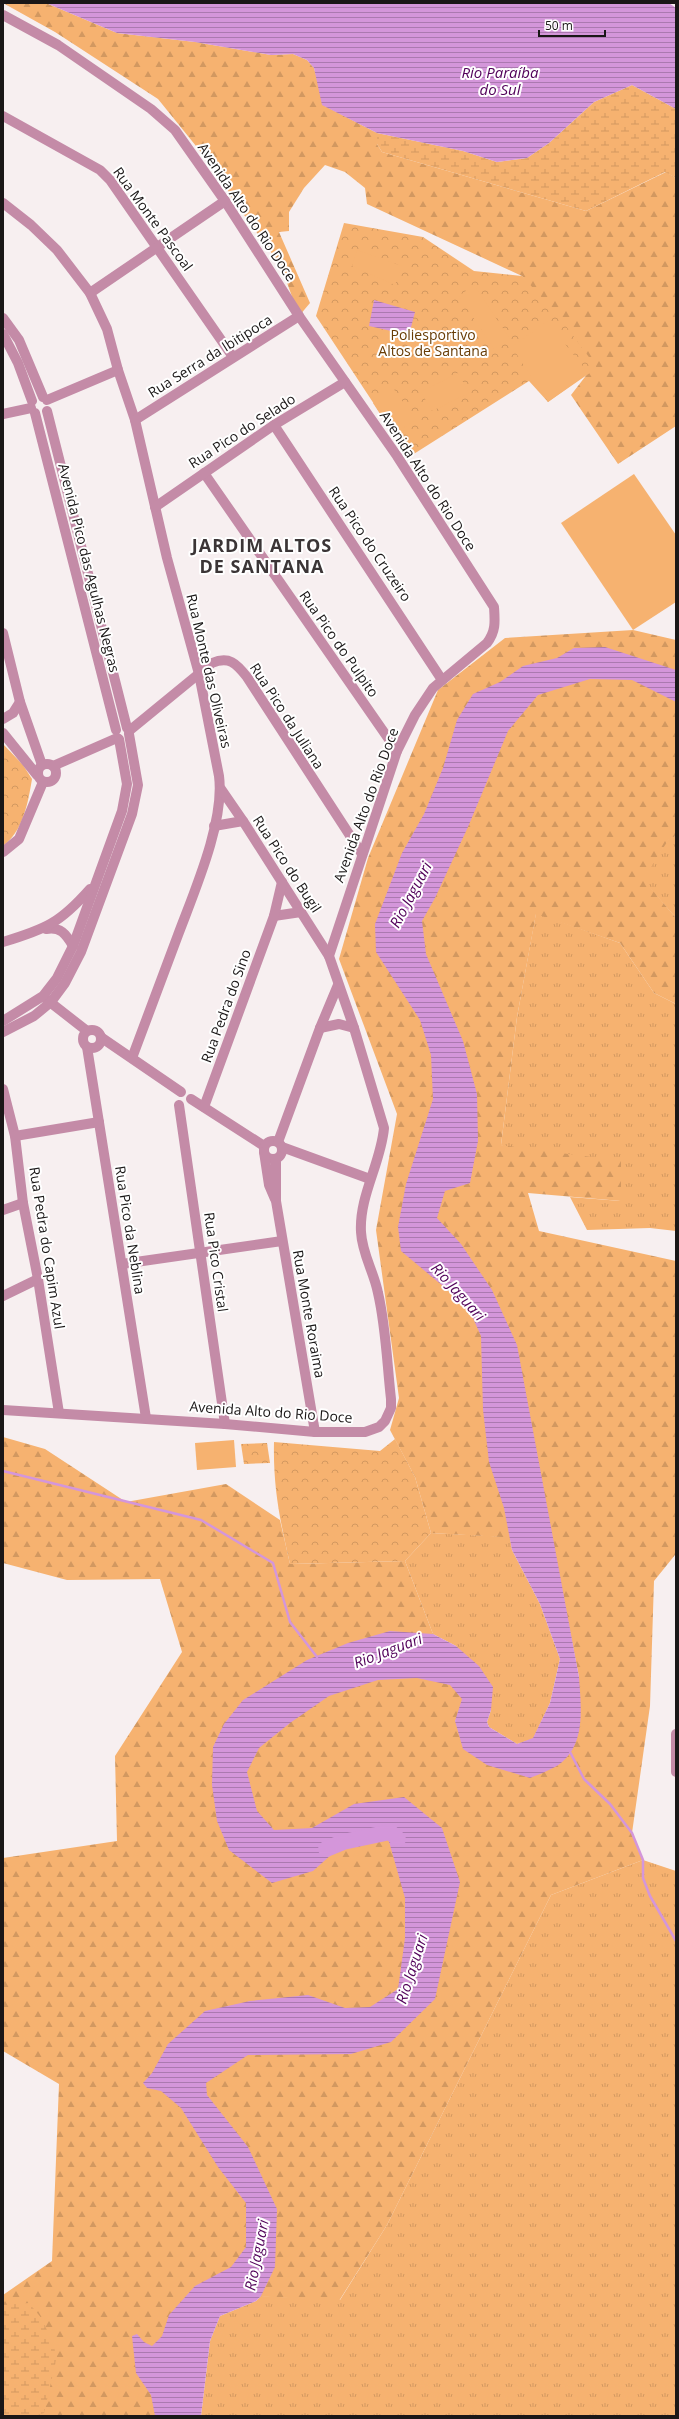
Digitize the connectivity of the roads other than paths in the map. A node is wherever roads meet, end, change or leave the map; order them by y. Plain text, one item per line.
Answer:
1 (3, 15) edge
2 (3, 116) edge
3 (225, 201) junction
4 (3, 203) edge
5 (157, 247) junction
6 (90, 293) junction
7 (299, 316) junction
8 (3, 318) edge
9 (3, 334) edge
10 (233, 357) junction
11 (118, 370) junction
12 (346, 382) junction
13 (45, 399) junction
14 (33, 407) junction
15 (47, 411) junction
16 (3, 414) edge
17 (135, 420) junction
18 (274, 426) junction
19 (204, 473) junction
20 (155, 506) junction
21 (3, 633) edge
22 (198, 674) junction
23 (442, 680) junction
24 (20, 702) junction
25 (3, 719) edge
26 (128, 731) junction
27 (3, 733) edge
28 (117, 736) junction
29 (397, 751) junction
30 (72, 759) junction
31 (53, 766) junction
32 (40, 773) junction
33 (56, 777) junction
34 (221, 789) junction
35 (243, 821) junction
36 (214, 826) junction
37 (3, 852) edge
38 (362, 854) junction
39 (282, 882) junction
40 (94, 884) junction
41 (301, 912) junction
42 (274, 916) junction
43 (42, 930) junction
44 (3, 942) edge
45 (73, 946) junction
46 (328, 956) junction
47 (338, 985) junction
48 (47, 999) junction
49 (3, 1020) edge
50 (320, 1028) junction
51 (354, 1028) junction
52 (3, 1032) edge
53 (102, 1038) junction
54 (86, 1039) junction
55 (132, 1058) junction
56 (3, 1088) edge
57 (181, 1092) junction
58 (191, 1099) junction
59 (179, 1105) junction
60 (204, 1107) junction
61 (7, 1116) edge
62 (99, 1122) junction
63 (15, 1136) junction
64 (280, 1144) junction
65 (264, 1149) junction
66 (276, 1159) junction
67 (370, 1179) junction
68 (276, 1201) junction
69 (23, 1203) junction
70 (3, 1210) edge
71 (282, 1241) junction
72 (200, 1251) junction
73 (122, 1264) junction
74 (38, 1279) junction
75 (3, 1296) edge
76 (3, 1410) edge
77 (59, 1413) junction
78 (146, 1418) junction
79 (225, 1424) junction
80 (315, 1432) junction
81 (676, 1734) edge
82 (676, 1772) edge

1 - 3 street, Avenida Alto do Rio Doce
2 - 5 street, Rua Monte Pascoal
3 - 5 street
3 - 7 street, Avenida Alto do Rio Doce
4 - 6 street, Rua Monte das Oliveiras
5 - 6 street
5 - 10 street, Rua Monte Pascoal
6 - 11 street, Rua Monte das Oliveiras
7 - 10 street, Rua Serra da Ibitipoca
7 - 12 street, Avenida Alto do Rio Doce
8 - 13 street
9 - 14 street, Avenida Pico das Agulhas Negras
10 - 17 street, Rua Serra da Ibitipoca
11 - 13 street
11 - 17 street, Rua Monte das Oliveiras
12 - 18 street, Rua Pico do Selado
12 - 23 street, Avenida Alto do Rio Doce
13 - 14 street
13 - 15 street
14 - 15 street
14 - 16 street
14 - 28 street, Avenida Pico das Agulhas Negras
15 - 26 street, Avenida Pico das Agulhas Negras
17 - 20 street, Rua Monte das Oliveiras
18 - 19 street, Rua Pico do Selado
18 - 23 street, Rua Pico do Cruzeiro
19 - 20 street, Rua Pico do Selado
19 - 29 street, Rua Pico do Pulpito
20 - 22 street, Rua Monte das Oliveiras
21 - 24 street
22 - 26 street, Rua Pico da Juliana
22 - 34 street, Rua Monte das Oliveiras
22 - 38 street, Rua Pico da Juliana
23 - 29 street, Avenida Alto do Rio Doce
24 - 25 street
24 - 32 street
26 - 28 street, Rua Pico da Juliana
26 - 48 street, Avenida Pico das Agulhas Negras
27 - 32 street
28 - 30 street
28 - 40 street, Avenida Pico das Agulhas Negras
29 - 38 street, Avenida Alto do Rio Doce
30 - 31 street
30 - 33 street
31 - 32 street
31 - 33 street
32 - 33 street
32 - 37 street
34 - 35 street, Rua Pico do Bugil
34 - 36 street, Rua Monte das Oliveiras
35 - 36 street
35 - 39 street, Rua Pico do Bugil
36 - 55 street, Rua Monte das Oliveiras
38 - 46 street, Avenida Alto do Rio Doce
39 - 41 street, Rua Pico do Bugil
39 - 42 street, Rua Pedra do Sino
40 - 43 street
40 - 45 street, Avenida Pico das Agulhas Negras
41 - 42 street
41 - 46 street, Rua Pico do Bugil
42 - 60 street, Rua Pedra do Sino
43 - 44 street
43 - 45 street
45 - 48 street, Avenida Pico das Agulhas Negras
46 - 47 street, Avenida Alto do Rio Doce
47 - 50 street
47 - 51 street, Avenida Alto do Rio Doce
48 - 49 street, Avenida Pico das Agulhas Negras
48 - 52 street, Avenida Pico das Agulhas Negras
48 - 54 street
50 - 51 street
50 - 64 street
51 - 67 street, Avenida Alto do Rio Doce
53 - 54 street
53 - 54 street
53 - 55 street
54 - 62 street, Rua Pico da Neblina
55 - 57 street
56 - 61 street, Rua Pedra do Capim Azul
57 - 58 street
57 - 59 street
58 - 59 street
58 - 60 street
59 - 72 street, Rua Pico Cristal
60 - 65 street
61 - 63 street, Rua Pedra do Capim Azul
62 - 63 street
62 - 73 street, Rua Pico da Neblina
63 - 69 street, Rua Pedra do Capim Azul
64 - 65 street
64 - 66 street
64 - 67 street
65 - 66 street
65 - 68 street, Rua Monte Roraima
66 - 68 street, Rua Monte Roraima
67 - 80 street, Avenida Alto do Rio Doce
68 - 71 street, Rua Monte Roraima
69 - 70 street
69 - 74 street, Rua Pedra do Capim Azul
71 - 72 street
71 - 80 street, Rua Monte Roraima
72 - 73 street
72 - 79 street, Rua Pico Cristal
73 - 78 street, Rua Pico da Neblina
74 - 75 street
74 - 77 street, Rua Pedra do Capim Azul
76 - 77 street, Avenida Alto do Rio Doce
77 - 78 street, Avenida Alto do Rio Doce
78 - 79 street, Avenida Alto do Rio Doce
79 - 80 street, Avenida Alto do Rio Doce
81 - 82 street

